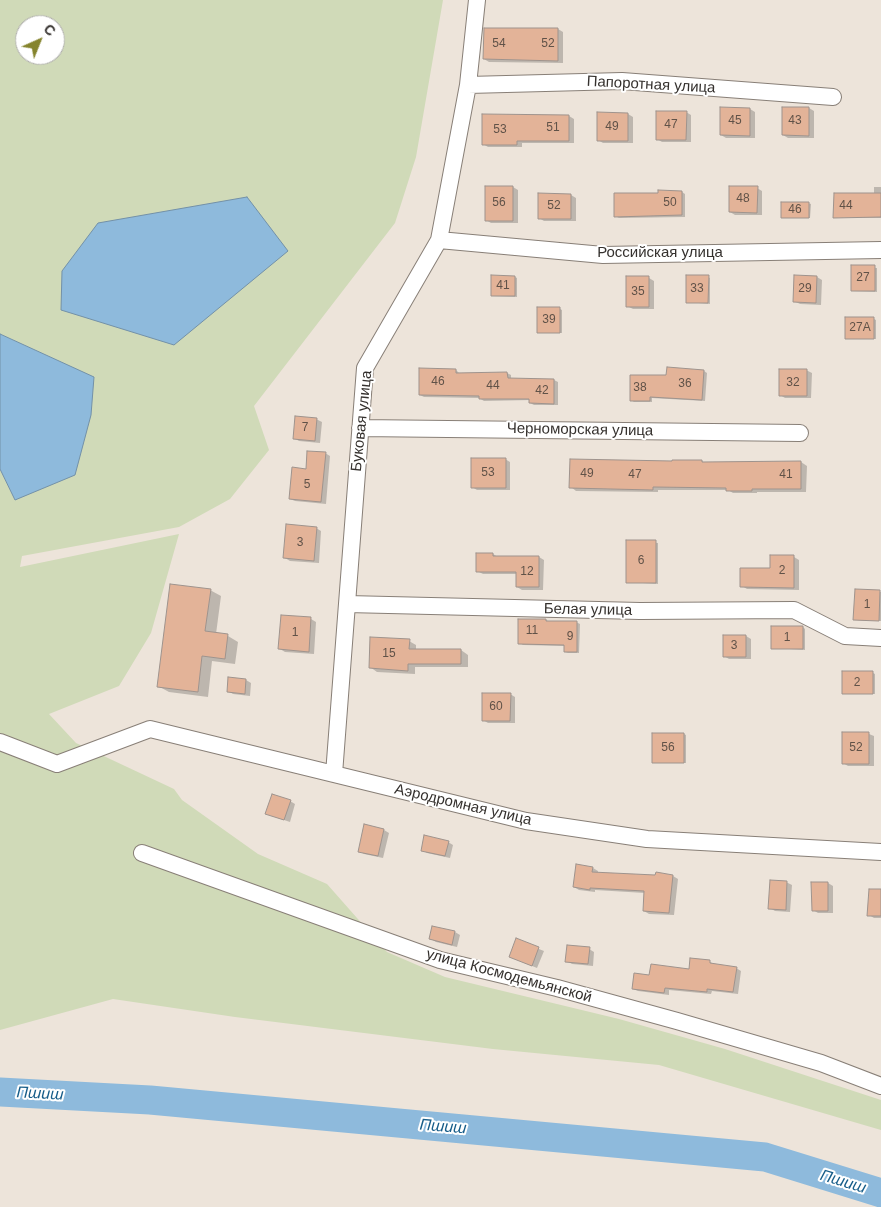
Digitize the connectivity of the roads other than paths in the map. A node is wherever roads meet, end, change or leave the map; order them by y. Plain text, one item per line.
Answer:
1 (477, 0) edge
2 (468, 85) junction
3 (833, 97) dead end
4 (439, 240) junction
5 (881, 250) edge
6 (360, 428) junction
7 (800, 433) dead end
8 (347, 604) junction
9 (881, 638) edge
10 (0, 742) edge
11 (334, 774) junction
12 (881, 852) edge
13 (142, 853) dead end
14 (881, 1086) edge

1 - 2 street, Буковая улица
2 - 3 street, Папоротная улица
2 - 4 street, Буковая улица
4 - 5 street, Российская улица
4 - 6 street, Буковая улица
6 - 7 street, Черноморская улица
6 - 8 street, Буковая улица
8 - 9 street, Белая улица
8 - 11 street, Буковая улица
10 - 11 street, Аэродромная улица
11 - 12 street, Аэродромная улица
13 - 14 street, улица Космодемьянской

